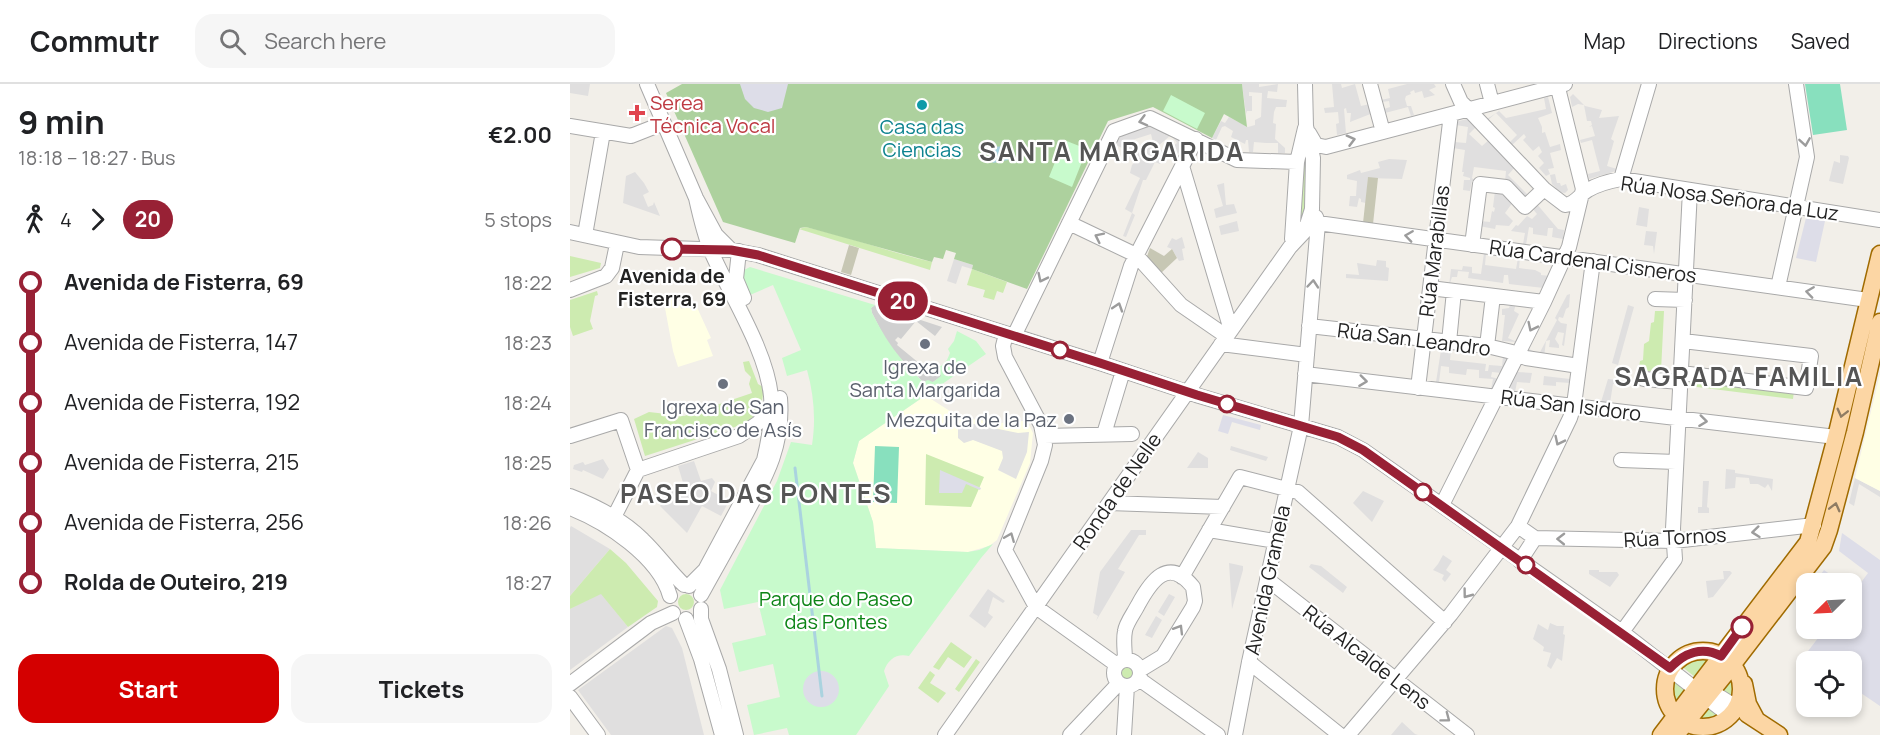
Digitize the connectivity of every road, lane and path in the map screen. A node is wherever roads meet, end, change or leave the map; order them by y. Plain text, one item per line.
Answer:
1 (647, 84) edge
2 (1305, 84) edge
3 (1370, 84) edge
4 (1453, 84) edge
5 (1487, 84) edge
6 (1649, 84) edge
7 (1796, 84) edge
8 (1560, 85) edge
9 (1492, 103) junction
10 (1468, 109) junction
11 (1451, 114) junction
12 (664, 123) junction
13 (570, 126) edge
14 (1306, 126) junction
15 (603, 132) junction
16 (1383, 132) junction
17 (1196, 139) junction
18 (1326, 147) junction
19 (1313, 158) junction
20 (1297, 162) junction
21 (1182, 166) junction
22 (1621, 179) junction
23 (1544, 189) junction
24 (1690, 190) junction
25 (1582, 195) junction
26 (696, 198) junction
27 (1796, 206) junction
28 (1880, 220) edge
29 (1069, 223) junction
30 (1313, 224) junction
31 (570, 232) edge
32 (585, 235) junction
33 (1292, 240) junction
34 (1436, 240) junction
35 (617, 244) junction
36 (1472, 245) junction
37 (1880, 254) edge
38 (713, 255) junction
39 (736, 255) junction
40 (1136, 255) junction
41 (1565, 258) junction
42 (1593, 261) junction
43 (1686, 274) junction
44 (1778, 287) junction
45 (1430, 288) junction
46 (570, 290) edge
47 (1454, 291) junction
48 (1493, 296) junction
49 (1655, 299) dead end
50 (1685, 300) junction
51 (1868, 300) junction
52 (1544, 302) junction
53 (1880, 322) edge
54 (1309, 326) junction
55 (1010, 335) junction
56 (1226, 337) junction
57 (1424, 339) junction
58 (1683, 340) junction
59 (1449, 342) junction
60 (1487, 346) junction
61 (1306, 355) junction
62 (1518, 355) junction
63 (1100, 363) junction
64 (1579, 366) junction
65 (1123, 370) junction
66 (1305, 374) junction
67 (1681, 378) junction
68 (1644, 379) dead end
69 (1418, 388) junction
70 (1186, 392) junction
71 (1498, 396) junction
72 (1574, 405) junction
73 (772, 409) junction
74 (1678, 418) junction
75 (1301, 426) junction
76 (1104, 434) junction
77 (1132, 434) dead end
78 (570, 436) edge
79 (738, 436) junction
80 (1044, 436) junction
81 (1836, 437) junction
82 (769, 440) junction
83 (1621, 460) dead end
84 (1676, 462) junction
85 (638, 470) junction
86 (1287, 488) junction
87 (570, 496) edge
88 (1109, 503) junction
89 (1442, 505) junction
90 (1223, 507) junction
91 (570, 508) edge
92 (614, 517) junction
93 (1814, 525) junction
94 (1518, 526) junction
95 (1209, 530) junction
96 (1535, 538) junction
97 (1275, 541) junction
98 (1674, 541) junction
99 (1502, 548) junction
100 (1520, 561) junction
101 (1182, 577) junction
102 (1267, 579) junction
103 (687, 585) junction
104 (670, 596) junction
105 (701, 602) junction
106 (1036, 607) junction
107 (680, 616) junction
108 (1445, 622) junction
109 (1622, 632) junction
110 (1731, 659) junction
111 (1121, 662) junction
112 (1249, 662) junction
113 (1670, 668) junction
114 (1395, 679) junction
115 (1131, 680) junction
116 (570, 684) edge
117 (1703, 691) junction
118 (570, 697) edge
119 (1733, 711) junction
120 (1679, 725) edge
121 (1757, 727) edge
122 (598, 735) edge
123 (722, 735) edge
124 (736, 735) edge
125 (945, 735) edge
126 (1070, 735) edge
127 (1124, 735) edge
128 (1218, 735) edge
129 (1235, 735) edge
130 (1340, 735) edge
131 (1348, 735) edge
132 (1467, 735) edge
133 (1661, 735) edge
134 (1779, 735) edge

1 - 12 street
2 - 14 street
3 - 16 street
4 - 10 street
5 - 9 street
6 - 22 street
7 -> 27 street
8 - 9 street
8 - 25 street
9 - 10 street
10 - 11 street
10 - 23 street
11 - 16 street
11 - 34 street, Rúa Marabillas
12 - 15 street
12 - 26 street
13 - 15 street
14 - 18 street
14 - 19 street
14 - 20 street
15 - 32 street
18 -> 16 street
17 - 20 street
17 - 21 street
17 -> 29 street
18 - 19 street
19 - 30 street
20 - 33 street
21 - 40 street
21 - 56 street
22 - 24 street, Rúa Nosa Señora da Luz
22 - 25 street, Rúa Nosa Señora da Luz
23 - 25 street, Rúa Nosa Señora da Luz
23 - 36 street
24 - 27 street, Rúa Nosa Señora da Luz
24 - 43 street
25 - 41 street
26 - 38 street
26 - 39 street
27 - 28 street, Rúa Nosa Señora da Luz
27 - 44 street
40 -> 29 street
29 -> 55 street
30 - 33 street, Ronda de Nelle
34 -> 30 street, Rúa Cardenal Cisneros
54 -> 30 street, Avenida Gramela
31 - 32 street
32 - 35 street
33 - 56 street, Ronda de Nelle
34 - 36 street, Rúa Cardenal Cisneros
34 - 45 street, Rúa Marabillas
35 - 38 street
35 - 46 street
36 - 41 street, Rúa Cardenal Cisneros
37 - 51 main road
38 - 39 street
38 - 39 street
38 - 73 street
39 - 55 street
39 - 105 street
40 - 56 street
63 -> 40 street
41 - 42 street, Rúa Cardenal Cisneros
41 - 52 street
42 - 43 street, Rúa Cardenal Cisneros
42 - 64 street
43 - 44 street, Rúa Cardenal Cisneros
43 - 50 street
51 -> 44 street, Rúa Cardenal Cisneros
45 - 47 street
45 - 57 street, Rúa Marabillas
47 - 48 street
47 - 59 street
48 - 52 street
48 - 60 street
49 - 50 street
50 - 58 street
51 -> 81 main road
52 -> 62 street
110 -> 53 main road
54 - 57 street, Rúa San Leandro
54 - 61 street, Avenida Gramela
55 - 63 street
55 - 80 street
56 - 61 street
56 - 70 street, Ronda de Nelle
57 - 59 street, Rúa San Leandro
57 - 69 street, Rúa Marabillas
58 - 67 street
58 - 67 street
59 - 60 street, Rúa San Leandro
60 - 62 street, Rúa San Leandro
61 - 66 street, Avenida Gramela
62 - 64 street, Rúa San Leandro
62 - 71 street
63 - 65 street
64 - 72 street
65 - 70 street
65 - 76 street
66 -> 69 street, Rúa San Isidoro
66 - 75 street, Avenida Gramela
67 - 68 street
67 - 74 street
69 - 71 street, Rúa San Isidoro
70 - 75 street
70 - 88 street, Ronda de Nelle
71 - 72 street, Rúa San Isidoro
71 - 89 street
72 - 74 street, Rúa San Isidoro
72 -> 94 street
73 - 79 street
73 - 82 street
74 -> 81 street, Rúa San Isidoro
74 - 84 street
75 - 86 street, Avenida Gramela
75 - 89 street
76 - 77 street
76 - 80 street
78 - 85 street
79 - 82 street
79 - 85 street
106 -> 80 street
81 - 93 main road
82 - 103 street
83 - 84 street
84 - 98 street
85 - 92 street
86 - 90 street
86 - 97 street, Avenida Gramela
86 - 108 street
87 - 92 street
88 - 90 street
88 - 106 street, Ronda de Nelle
89 - 99 street
90 - 95 street
91 - 104 street
92 - 103 street
93 -> 98 street, Rúa Tornos
93 - 110 main road
94 - 96 street
94 - 99 street
95 - 97 street
95 - 101 street
98 -> 96 street, Rúa Tornos
96 - 100 street
97 - 102 street, Avenida Gramela
98 - 109 street
99 - 100 street
99 -> 108 street
100 - 109 street
101 - 111 street
115 -> 101 street
102 - 112 street, Avenida Gramela
102 - 114 street, Rúa Alcalde Lens
103 - 104 street
103 - 105 street
104 - 107 street
105 - 107 street
105 - 124 street
106 - 111 street
106 - 125 street, Ronda de Nelle
107 - 116 street
107 - 123 street
108 - 114 street
109 - 113 street
110 - 113 main road
110 - 117 main road
110 - 119 main road
110 - 121 main road
111 - 115 street
111 - 115 street
112 - 129 street, Avenida Gramela
112 - 130 street
113 - 117 street
113 - 120 main road
114 - 131 street
114 -> 132 street, Rúa Alcalde Lens
115 - 126 street
115 - 127 street
115 - 128 street
117 - 119 street
117 - 120 main road
118 - 122 street
119 - 120 main road
119 - 121 main road
120 - 133 main road
121 - 134 main road

